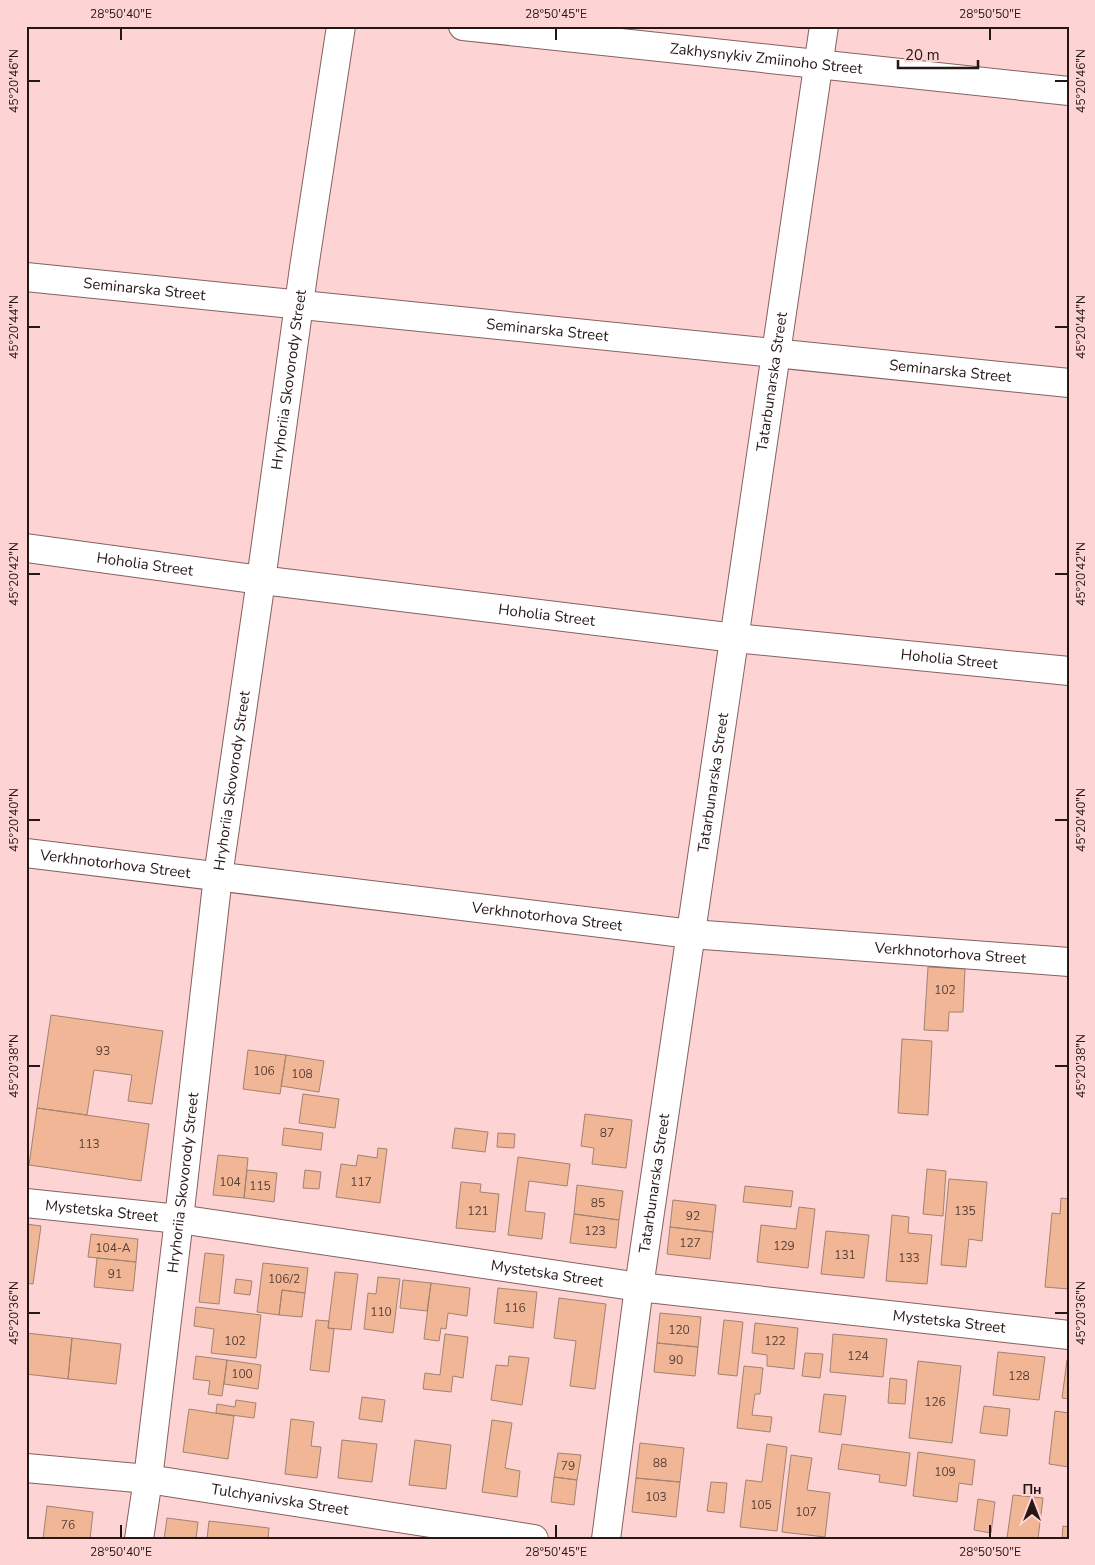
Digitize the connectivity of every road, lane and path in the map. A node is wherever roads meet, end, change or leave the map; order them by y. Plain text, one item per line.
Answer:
1 (341, 26) edge
2 (463, 26) edge
3 (824, 26) edge
4 (819, 63) junction
5 (1069, 91) edge
6 (26, 277) edge
7 (299, 304) junction
8 (776, 352) junction
9 (1069, 383) edge
10 (26, 548) edge
11 (261, 580) junction
12 (735, 638) junction
13 (1069, 671) edge
14 (26, 853) edge
15 (218, 876) junction
16 (691, 934) junction
17 (1069, 962) edge
18 (26, 1203) edge
19 (179, 1220) junction
20 (639, 1287) junction
21 (1069, 1335) edge
22 (26, 1468) edge
23 (148, 1479) junction
24 (139, 1539) edge
25 (534, 1539) edge
26 (606, 1539) edge

1 - 7 street, Hryhoriia Skovorody Street
2 - 4 street, Zakhysnykiv Zmiinoho Street
3 - 4 street, Tatarbunarska Street
4 - 5 street, Zakhysnykiv Zmiinoho Street
4 - 8 street, Tatarbunarska Street
6 - 7 street, Seminarska Street
7 - 8 street, Seminarska Street
7 - 11 street, Hryhoriia Skovorody Street
8 - 9 street, Seminarska Street
8 - 12 street, Tatarbunarska Street
10 - 11 street, Hoholia Street
11 - 12 street, Hoholia Street
11 - 15 street, Hryhoriia Skovorody Street
12 - 13 street, Hoholia Street
12 - 16 street, Tatarbunarska Street
14 - 15 street, Verkhnotorhova Street
15 - 16 street, Verkhnotorhova Street
15 - 19 street, Hryhoriia Skovorody Street
16 - 17 street, Verkhnotorhova Street
16 - 20 street, Tatarbunarska Street
18 - 19 street, Mystetska Street
19 - 20 street, Mystetska Street
19 - 23 street, Hryhoriia Skovorody Street
20 - 21 street, Mystetska Street
20 - 26 street, Tatarbunarska Street
22 - 23 street, Tulchyanivska Street
23 - 24 street, Hryhoriia Skovorody Street
23 - 25 street, Tulchyanivska Street

